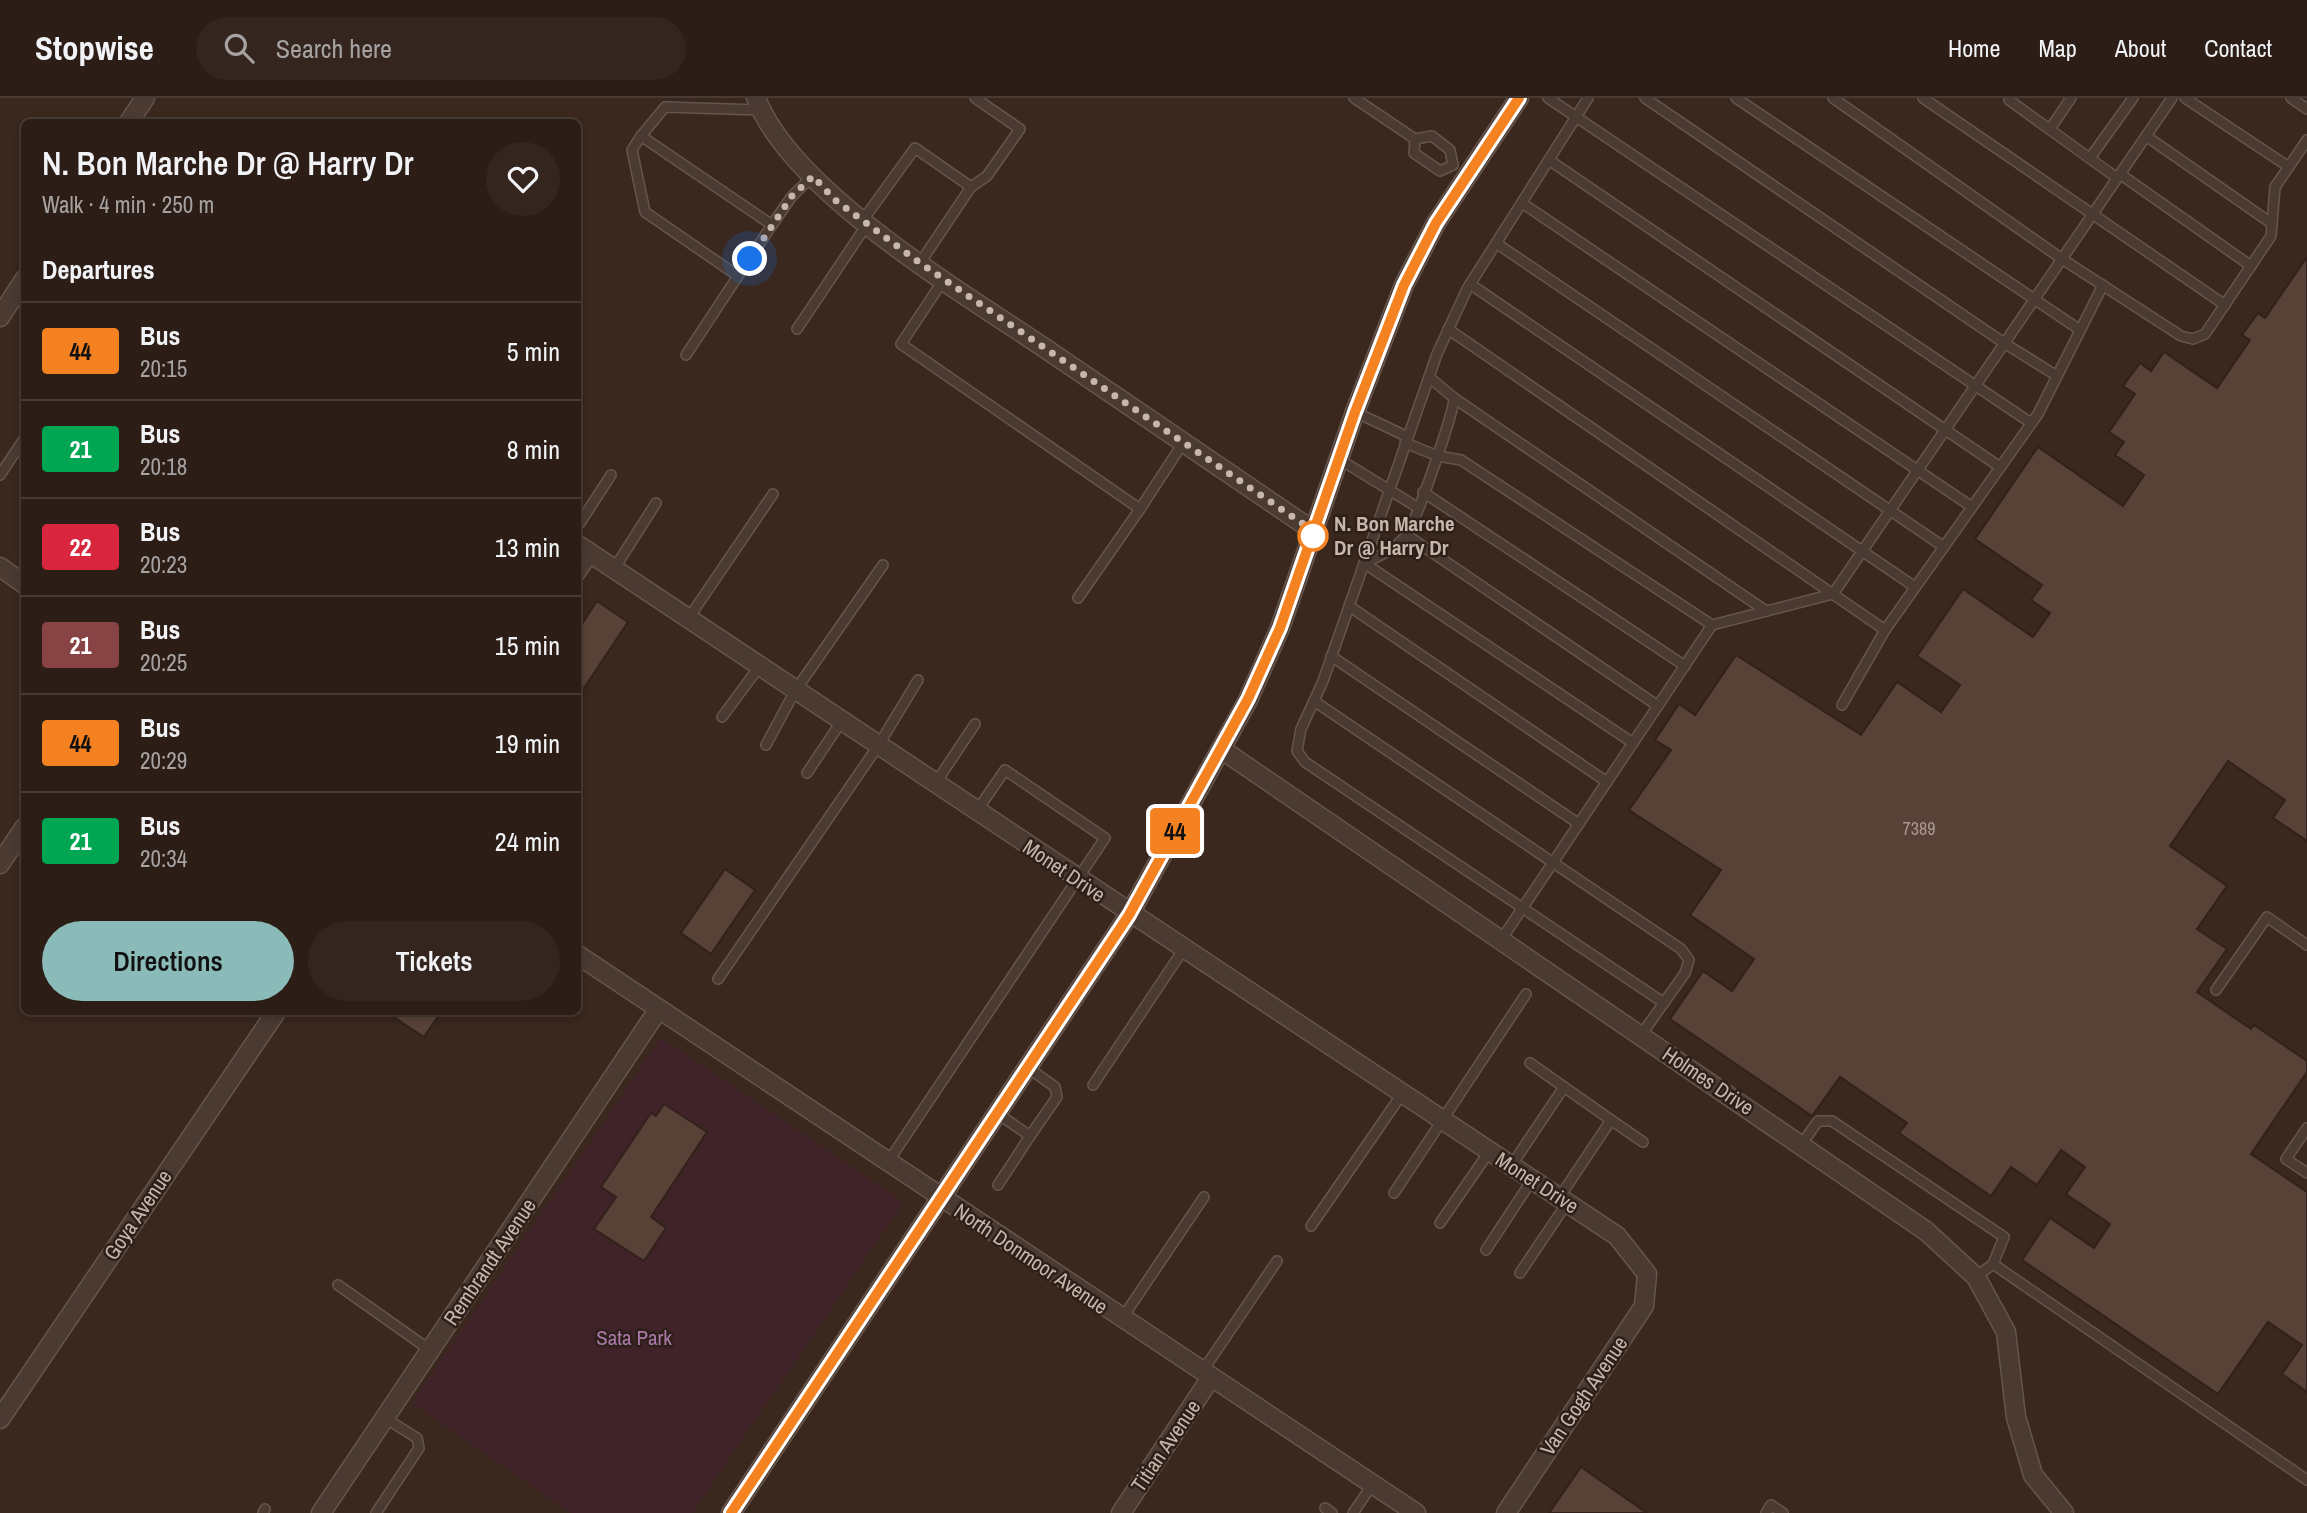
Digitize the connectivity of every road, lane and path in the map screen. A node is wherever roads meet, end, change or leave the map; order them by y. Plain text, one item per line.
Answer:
1 (145, 98) edge
2 (975, 98) edge
3 (1354, 98) edge
4 (1519, 98) edge
5 (1548, 98) edge
6 (1588, 98) edge
7 (1645, 98) edge
8 (1736, 98) edge
9 (1833, 98) edge
10 (1923, 98) edge
11 (2071, 98) edge
12 (2133, 98) edge
13 (2172, 98) edge
14 (2185, 98) edge
15 (2291, 98) edge
16 (2008, 99) edge
17 (758, 104) edge
18 (2307, 109) edge
19 (1577, 116) junction
20 (131, 119) edge
21 (2050, 129) junction
22 (641, 136) junction
23 (2146, 136) junction
24 (1415, 139) junction
25 (2307, 140) edge
26 (2090, 158) junction
27 (1549, 160) junction
28 (2289, 167) junction
29 (1460, 170) junction
30 (813, 176) junction
31 (2119, 176) junction
32 (971, 187) junction
33 (1522, 203) junction
34 (2093, 214) junction
35 (866, 221) junction
36 (2271, 223) junction
37 (772, 225) junction
38 (1496, 243) junction
39 (2062, 258) junction
40 (920, 263) junction
41 (2251, 266) junction
42 (738, 276) junction
43 (944, 279) junction
44 (1470, 284) junction
45 (21, 285) edge
46 (2103, 285) junction
47 (2034, 299) junction
48 (2225, 304) junction
49 (0, 317) edge
50 (797, 329) dead end
51 (1448, 329) junction
52 (2080, 330) junction
53 (2004, 343) junction
54 (686, 355) dead end
55 (2057, 376) junction
56 (1429, 377) junction
57 (1975, 385) junction
58 (1454, 398) junction
59 (1355, 412) junction
60 (2032, 423) junction
61 (1945, 429) junction
62 (1406, 440) junction
63 (1183, 443) junction
64 (21, 444) edge
65 (1438, 456) junction
66 (1339, 459) junction
67 (2000, 467) junction
68 (1916, 472) junction
69 (0, 475) edge
70 (611, 475) dead end
71 (1388, 491) junction
72 (1423, 492) junction
73 (773, 494) dead end
74 (656, 503) dead end
75 (1417, 507) junction
76 (1972, 507) junction
77 (1140, 509) junction
78 (1890, 511) junction
79 (581, 521) edge
80 (1315, 532) junction
81 (1408, 536) junction
82 (581, 547) edge
83 (1944, 547) junction
84 (1863, 551) junction
85 (593, 555) junction
86 (1364, 563) junction
87 (883, 565) dead end
88 (0, 567) edge
89 (614, 569) junction
90 (581, 573) edge
91 (21, 582) edge
92 (1915, 587) junction
93 (1833, 594) junction
94 (1078, 598) dead end
95 (1349, 606) junction
96 (1766, 611) junction
97 (688, 619) junction
98 (1712, 625) junction
99 (1885, 630) junction
100 (1331, 656) junction
101 (1685, 666) junction
102 (759, 667) junction
103 (918, 680) dead end
104 (795, 691) junction
105 (1314, 701) junction
106 (1842, 705) dead end
107 (1658, 706) junction
108 (722, 717) dead end
109 (841, 722) junction
110 (975, 724) dead end
111 (1633, 743) junction
112 (765, 745) dead end
113 (878, 746) junction
114 (1221, 749) junction
115 (807, 773) dead end
116 (1607, 782) junction
117 (935, 784) junction
118 (976, 812) junction
119 (1579, 824) junction
120 (21, 832) edge
121 (0, 864) edge
122 (1552, 864) junction
123 (1078, 880) junction
124 (1522, 909) junction
125 (1129, 915) junction
126 (1501, 940) junction
127 (2307, 945) edge
128 (1183, 950) junction
129 (581, 958) edge
130 (718, 979) dead end
131 (2216, 990) dead end
132 (1526, 994) dead end
133 (1664, 1003) junction
134 (658, 1010) junction
135 (274, 1015) edge
136 (1641, 1035) junction
137 (1530, 1063) dead end
138 (1027, 1067) junction
139 (1093, 1085) dead end
140 (1564, 1087) junction
141 (1402, 1094) junction
142 (997, 1113) junction
143 (1611, 1120) junction
144 (1443, 1121) junction
145 (2307, 1128) edge
146 (1030, 1136) junction
147 (1643, 1142) dead end
148 (1801, 1145) junction
149 (1489, 1152) junction
150 (887, 1164) junction
151 (1511, 1166) junction
152 (2307, 1173) edge
153 (1532, 1180) junction
154 (998, 1185) dead end
155 (1394, 1193) dead end
156 (1204, 1197) dead end
157 (940, 1198) junction
158 (1563, 1201) junction
159 (1440, 1223) dead end
160 (1311, 1226) dead end
161 (1486, 1250) dead end
162 (1277, 1261) dead end
163 (1993, 1264) junction
164 (1520, 1272) dead end
165 (1647, 1273) joint
166 (1976, 1277) junction
167 (338, 1285) dead end
168 (1121, 1320) junction
169 (430, 1350) junction
170 (1206, 1376) junction
171 (385, 1418) junction
172 (0, 1419) edge
173 (2307, 1480) edge
174 (1372, 1485) junction
175 (321, 1513) edge
176 (376, 1513) edge
177 (731, 1513) edge
178 (1121, 1513) edge
179 (1353, 1513) edge
180 (1416, 1513) edge
181 (1506, 1513) edge
182 (1766, 1513) edge
183 (1783, 1513) edge
184 (2064, 1513) edge

1 - 20 street
2 - 32 lane
3 - 24 lane
4 - 29 street
5 - 19 lane
6 - 19 lane
7 - 53 lane
8 - 47 lane
9 - 39 lane
10 - 34 lane
11 - 21 lane
12 - 26 lane
13 - 23 lane
14 - 28 lane
15 - 18 lane
16 - 21 lane
17 - 22 lane
17 - 30 street
19 - 27 lane
19 - 57 lane
21 - 26 lane
22 - 37 lane
22 - 42 lane
23 - 31 lane
23 - 36 lane
24 - 29 lane
24 - 29 lane
25 - 28 lane
26 - 31 lane
27 - 33 lane
27 - 61 lane
28 - 36 lane
29 - 59 street
30 - 35 street
30 - 37 lane
31 - 34 lane
31 - 41 lane
32 - 35 lane
32 - 40 lane
33 - 38 lane
33 - 68 lane
34 - 39 lane
34 - 48 lane
35 - 40 street
35 - 50 lane
36 - 41 lane
37 - 42 lane
38 - 44 lane
38 - 78 lane
39 - 46 lane
39 - 47 lane
40 - 43 street
41 - 48 lane
42 - 54 lane
43 - 63 street
43 - 77 lane
44 - 51 lane
44 - 84 lane
45 - 49 street
46 - 48 lane
46 - 52 lane
47 - 52 lane
47 - 53 lane
51 - 56 lane
51 - 93 lane
52 - 55 lane
53 - 55 lane
53 - 57 lane
55 - 60 lane
56 - 58 lane
56 - 62 lane
57 - 60 lane
57 - 61 lane
58 - 65 lane
58 - 96 lane
59 - 62 lane
59 - 66 street
60 - 67 lane
61 - 67 lane
61 - 68 lane
62 - 65 lane
62 - 71 lane
63 - 77 lane
63 - 80 street
64 - 69 lane
65 - 72 lane
65 - 98 lane
66 - 71 lane
66 - 80 street
67 - 76 lane
68 - 76 lane
68 - 78 lane
70 - 79 lane
71 - 75 lane
71 - 86 lane
72 - 75 lane
72 - 101 lane
73 - 97 lane
74 - 89 lane
75 - 81 lane
76 - 83 lane
77 - 94 lane
78 - 83 lane
78 - 84 lane
80 - 114 street
81 - 86 lane
81 - 107 lane
82 - 85 street, Monet Drive
83 - 92 lane
84 - 92 lane
84 - 93 lane
85 - 89 street, Monet Drive
85 - 90 lane
86 - 95 lane
86 - 111 lane
87 - 104 lane
88 - 91 street
89 - 97 street, Monet Drive
92 - 99 lane
93 - 96 lane
93 - 99 lane
95 - 100 lane
95 - 116 lane
96 - 98 lane
97 - 102 street, Monet Drive
98 - 101 lane
99 - 106 lane
100 - 105 lane
100 - 119 lane
101 - 107 lane
102 - 104 street, Monet Drive
102 - 108 lane
103 - 113 lane
104 - 109 street, Monet Drive
104 - 112 lane
105 - 122 lane
105 - 124 lane
107 - 111 lane
109 - 113 street, Monet Drive
109 - 115 lane
110 - 117 lane
111 - 116 lane
113 - 117 street, Monet Drive
113 - 130 lane
114 - 125 street
114 - 126 street, Holmes Drive
116 - 119 lane
117 - 118 street, Monet Drive
118 - 123 street, Monet Drive
118 - 123 lane
119 - 122 lane
120 - 121 street
122 - 124 lane
122 - 133 lane
123 - 125 street, Monet Drive
123 - 150 lane
124 - 126 lane
124 - 133 lane
125 - 128 street, Monet Drive
125 - 138 street
126 - 136 street, Holmes Drive
127 - 131 lane
128 - 139 lane
128 - 141 street, Monet Drive
129 - 134 street, North Donmoor Avenue
132 - 144 lane
133 - 136 lane
134 - 150 street, North Donmoor Avenue
134 - 169 street, Rembrandt Avenue
135 - 172 street, Goya Avenue
136 - 148 street, Holmes Drive
137 - 140 lane
138 - 142 street
138 - 146 lane
140 - 143 lane
140 - 151 lane
141 - 144 street, Monet Drive
141 - 160 lane
142 - 146 lane
142 - 157 street
143 - 147 lane
143 - 158 lane
144 - 149 street, Monet Drive
144 - 155 lane
145 - 152 lane
146 - 154 lane
148 - 163 lane
148 - 166 street, Holmes Drive
149 - 151 street, Monet Drive
149 - 159 lane
150 - 157 street, North Donmoor Avenue
151 - 153 street, Monet Drive
153 - 158 street, Monet Drive
153 - 161 lane
156 - 168 lane
157 - 168 street, North Donmoor Avenue
157 - 177 street
158 - 164 lane
158 - 165 street, Monet Drive
162 - 170 lane
163 - 166 lane
163 - 173 lane
165 - 181 street, Van Gogh Avenue
166 - 184 street, Holmes Drive
167 - 169 lane
168 - 170 street, North Donmoor Avenue
169 - 171 street, Rembrandt Avenue
170 - 174 street, North Donmoor Avenue
170 - 178 street, Titian Avenue
171 - 175 street, Rembrandt Avenue
171 - 176 lane
174 - 179 lane
174 - 180 street, North Donmoor Avenue
182 - 183 lane

